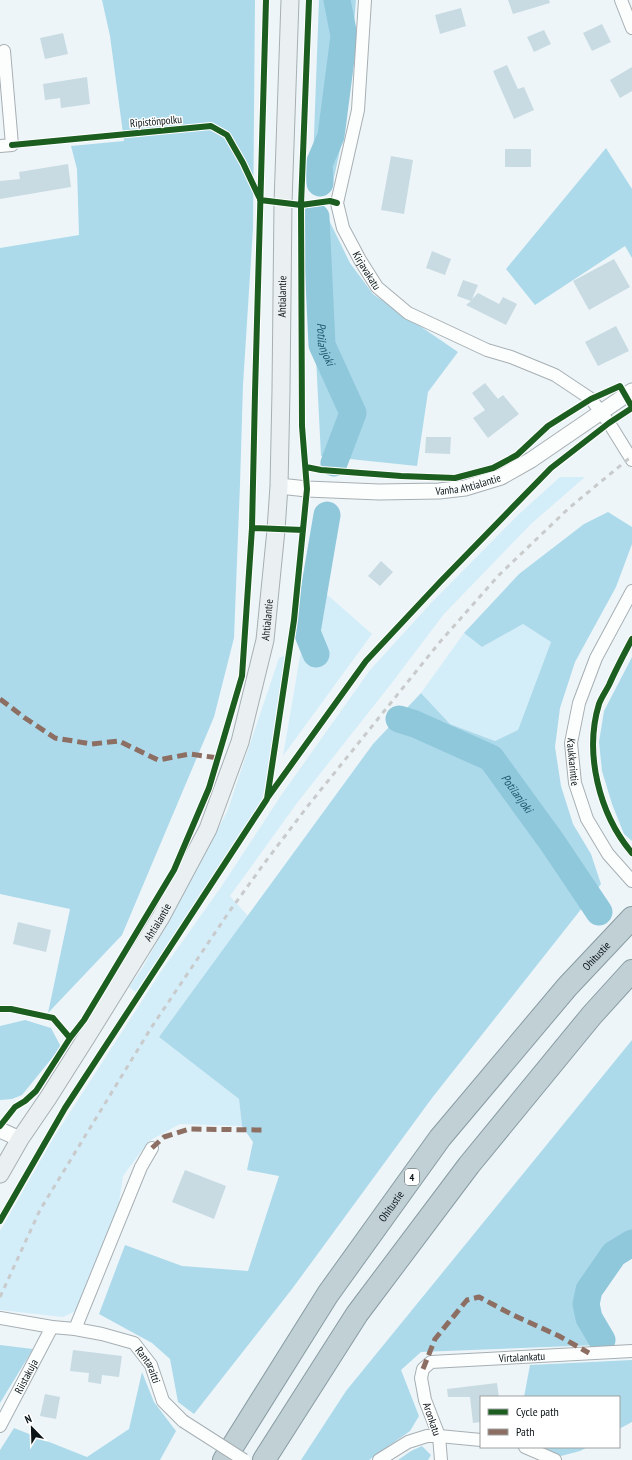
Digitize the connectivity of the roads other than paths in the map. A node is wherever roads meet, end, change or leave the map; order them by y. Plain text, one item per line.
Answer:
1 (290, 0) edge
2 (365, 0) edge
3 (621, 0) edge
4 (632, 28) edge
5 (4, 51) dead end
6 (0, 146) edge
7 (632, 391) edge
8 (600, 412) junction
9 (632, 460) edge
10 (279, 486) junction
11 (632, 591) edge
12 (632, 881) edge
13 (632, 918) edge
14 (632, 971) edge
15 (0, 1130) edge
16 (20, 1139) junction
17 (152, 1148) dead end
18 (0, 1174) edge
19 (0, 1318) edge
20 (52, 1327) junction
21 (75, 1329) junction
22 (632, 1351) edge
23 (421, 1378) joint
24 (0, 1426) edge
25 (439, 1436) junction
26 (480, 1440) edge
27 (527, 1448) edge
28 (224, 1460) edge
29 (244, 1460) edge
30 (264, 1460) edge
31 (378, 1460) edge
32 (441, 1460) edge
33 (555, 1460) edge

1 - 10 main road, Ahtialantie
2 - 8 street, Kirjavakatu
3 - 4 street
5 - 6 street
7 - 8 street, Vanha Ahtialantie
8 - 9 street
8 - 10 street, Vanha Ahtialantie
10 - 16 main road, Ahtialantie
11 - 12 street, Kaukkarintie
13 - 28 highway, Ohitustie / 4
14 - 30 highway
15 - 16 street
16 - 18 main road, Ahtialantie
17 - 21 street
19 - 20 street, Rantaraitti
20 - 21 street, Rantaraitti
20 - 24 street, Riistakuja
21 - 29 street, Rantaraitti, bridge
22 - 23 street, Virtalankatu
23 - 25 street, Aronkatu
25 - 26 street
25 - 31 street
25 - 32 street, Aronkatu
27 - 33 street

